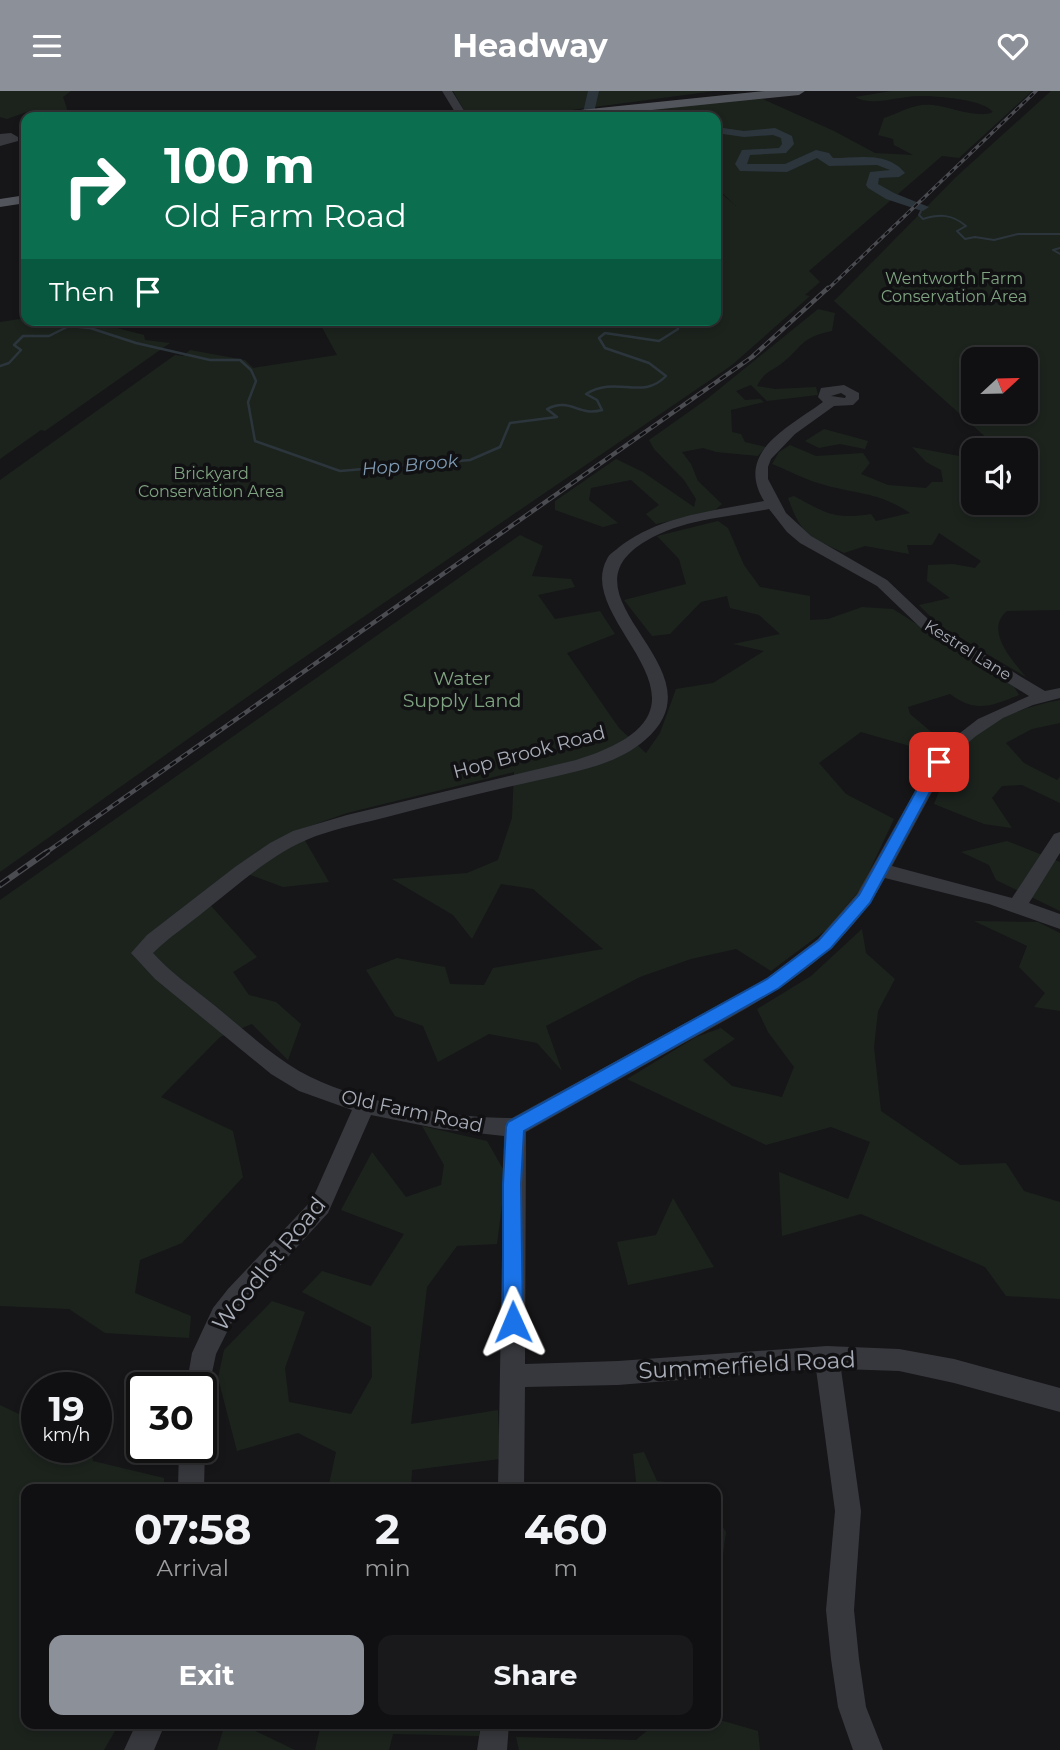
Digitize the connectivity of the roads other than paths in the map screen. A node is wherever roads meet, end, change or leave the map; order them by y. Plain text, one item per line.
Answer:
1 (447, 91) edge
2 (799, 91) edge
3 (460, 112) edge
4 (600, 112) edge
5 (0, 137) edge
6 (0, 143) edge
7 (21, 200) edge
8 (0, 203) edge
9 (831, 402) dead end
10 (773, 504) junction
11 (1052, 695) edge
12 (1060, 838) edge
13 (881, 870) junction
14 (1018, 904) junction
15 (1060, 922) edge
16 (141, 953) joint
17 (365, 1104) junction
18 (515, 1127) junction
19 (827, 1357) junction
20 (201, 1372) edge
21 (514, 1376) junction
22 (1060, 1400) edge
23 (192, 1463) edge
24 (191, 1484) edge
25 (512, 1484) edge
26 (149, 1729) edge
27 (494, 1729) edge
28 (139, 1750) edge
29 (492, 1750) edge
30 (868, 1750) edge

1 - 3 street
2 - 4 main road
5 - 6 street
7 - 8 main road
9 - 10 street, Kestrel Lane
10 - 11 street, Kestrel Lane
10 - 16 street, Hop Brook Road
11 - 13 street
12 - 14 street
13 - 14 street
13 - 18 street
14 - 15 street
16 - 17 street, Old Farm Road
17 - 18 street, Old Farm Road
17 - 20 street, Woodlot Road
18 - 21 street
19 - 21 street, Summerfield Road
19 - 22 street, Summerfield Road
19 - 30 street
21 - 25 street
23 - 24 street
26 - 28 street
27 - 29 street

